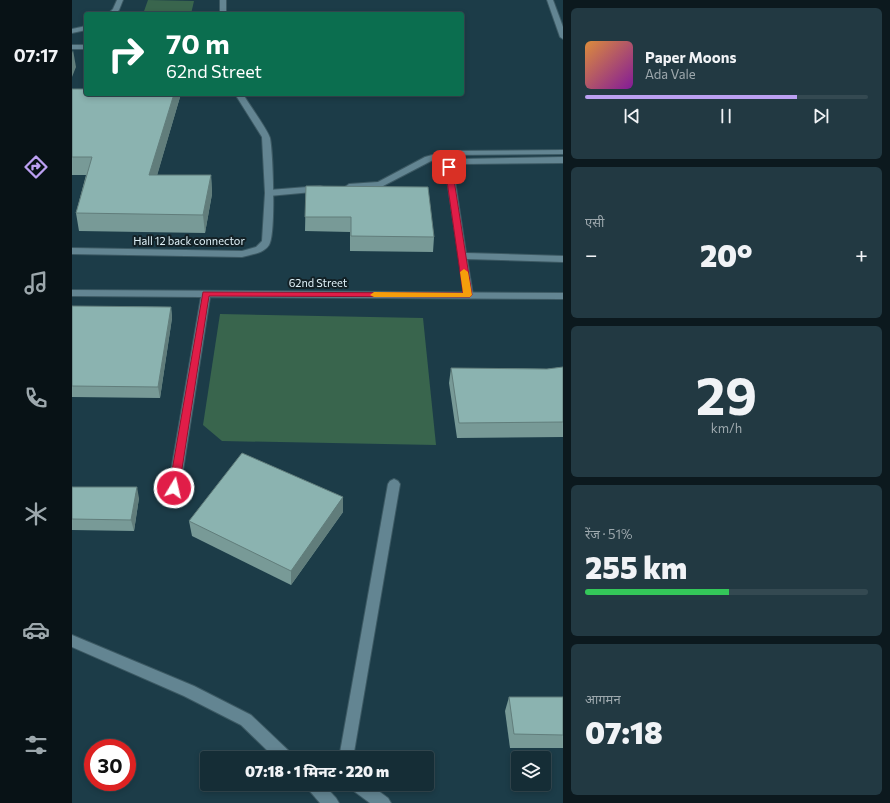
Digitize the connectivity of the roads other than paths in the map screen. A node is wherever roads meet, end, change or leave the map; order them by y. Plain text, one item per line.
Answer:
1 (120, 0) edge
2 (223, 0) edge
3 (550, 0) edge
4 (114, 12) edge
5 (223, 12) edge
6 (84, 28) edge
7 (72, 31) edge
8 (563, 37) edge
9 (72, 47) edge
10 (84, 47) edge
11 (240, 96) edge
12 (563, 152) edge
13 (563, 160) edge
14 (269, 193) junction
15 (72, 251) edge
16 (462, 256) junction
17 (563, 259) edge
18 (72, 293) edge
19 (206, 294) junction
20 (468, 295) junction
21 (563, 296) edge
22 (394, 484) dead end
23 (174, 488) dead end
24 (72, 641) edge
25 (279, 751) edge
26 (347, 751) edge
27 (320, 791) edge
28 (366, 791) edge
29 (331, 803) edge
30 (384, 803) edge

1 - 4 street
2 - 5 street
3 - 8 street
6 - 7 street
9 - 10 street
11 - 14 street, Hall 12 back connector
12 - 14 street
13 - 16 street
14 - 15 street, Hall 12 back connector
16 - 17 street
16 - 20 street
18 - 19 street, 62nd Street
19 - 20 street, 62nd Street
19 - 23 street
20 - 21 street, 62nd Street
22 - 26 street
24 - 25 street
27 - 29 street
28 - 30 street

